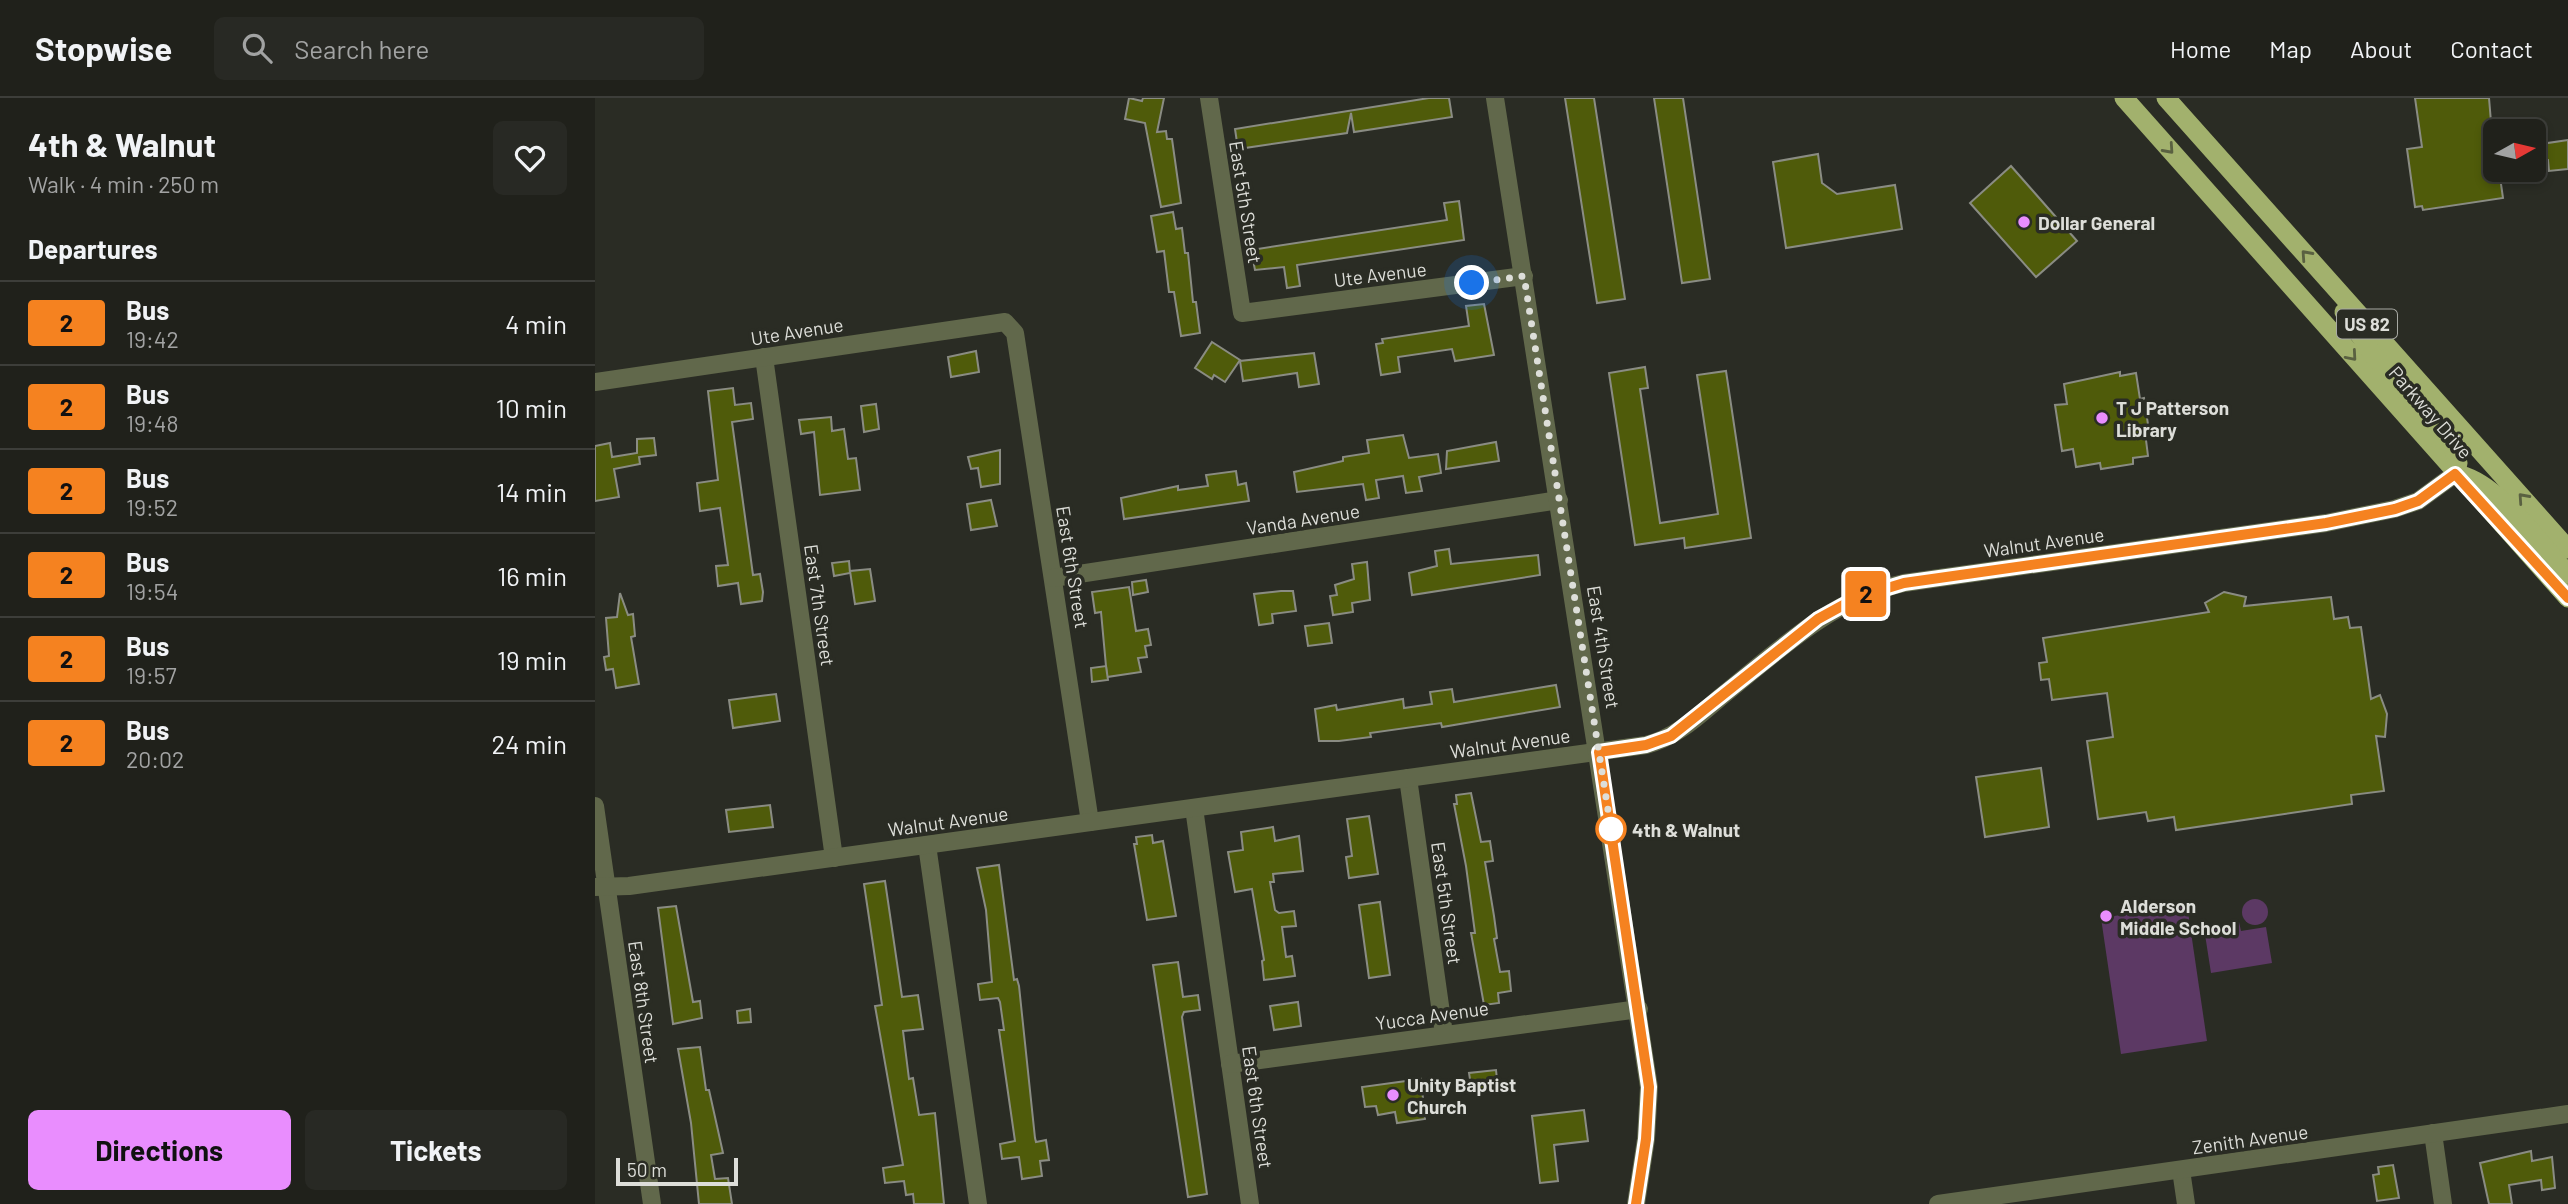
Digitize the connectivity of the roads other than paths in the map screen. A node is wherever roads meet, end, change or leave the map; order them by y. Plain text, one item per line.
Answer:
1 (1209, 98) edge
2 (1495, 98) edge
3 (2124, 98) edge
4 (2166, 98) edge
5 (1524, 276) junction
6 (2334, 286) junction
7 (1242, 313) joint
8 (1005, 322) joint
9 (764, 357) junction
10 (595, 382) edge
11 (2455, 474) junction
12 (1559, 500) junction
13 (2568, 549) edge
14 (2568, 574) edge
15 (1053, 578) junction
16 (2568, 598) edge
17 (1599, 752) junction
18 (1408, 778) junction
19 (595, 806) edge
20 (1194, 808) junction
21 (1090, 822) junction
22 (927, 845) junction
23 (834, 858) junction
24 (601, 887) edge
25 (1639, 1009) junction
26 (1444, 1034) junction
27 (1230, 1064) junction
28 (2568, 1114) edge
29 (2433, 1133) junction
30 (2181, 1170) junction
31 (1641, 1203) edge
32 (652, 1204) edge
33 (978, 1204) edge
34 (1250, 1204) edge
35 (1938, 1204) edge
36 (2186, 1204) edge
37 (2443, 1204) edge

1 - 7 street, East 5th Street
2 - 5 street, East 4th Street
3 -> 11 highway, Parkway Drive / US 82
6 -> 4 highway, Parkway Drive / US 82
5 - 7 street, Ute Avenue
5 - 12 street, East 4th Street
6 - 11 highway
13 -> 6 highway, Parkway Drive / US 82
8 - 9 street, Ute Avenue
8 - 15 street, East 6th Street
9 - 10 street, Ute Avenue
9 - 23 street, East 7th Street
11 - 14 highway
11 - 16 highway, Parkway Drive / US 82
11 - 17 street, Walnut Avenue
12 - 15 street, Vanda Avenue
12 - 17 street, East 4th Street
15 - 21 street, East 6th Street
17 - 18 street, Walnut Avenue
17 - 25 street, East 4th Street
18 - 20 street, Walnut Avenue
18 - 26 street, East 5th Street
19 - 24 street, East 8th Street
20 - 21 street, Walnut Avenue
20 - 27 street, East 6th Street
21 - 22 street, Walnut Avenue
22 - 23 street, Walnut Avenue
22 - 33 street
23 - 24 street, Walnut Avenue
24 - 32 street, East 8th Street
25 - 26 street, Yucca Avenue
25 - 31 street, East 4th Street
26 - 27 street, Yucca Avenue
27 - 34 street, East 6th Street
28 - 29 street, Zenith Avenue
29 - 30 street, Zenith Avenue
29 - 37 street
30 - 35 street, Zenith Avenue
30 - 36 street

